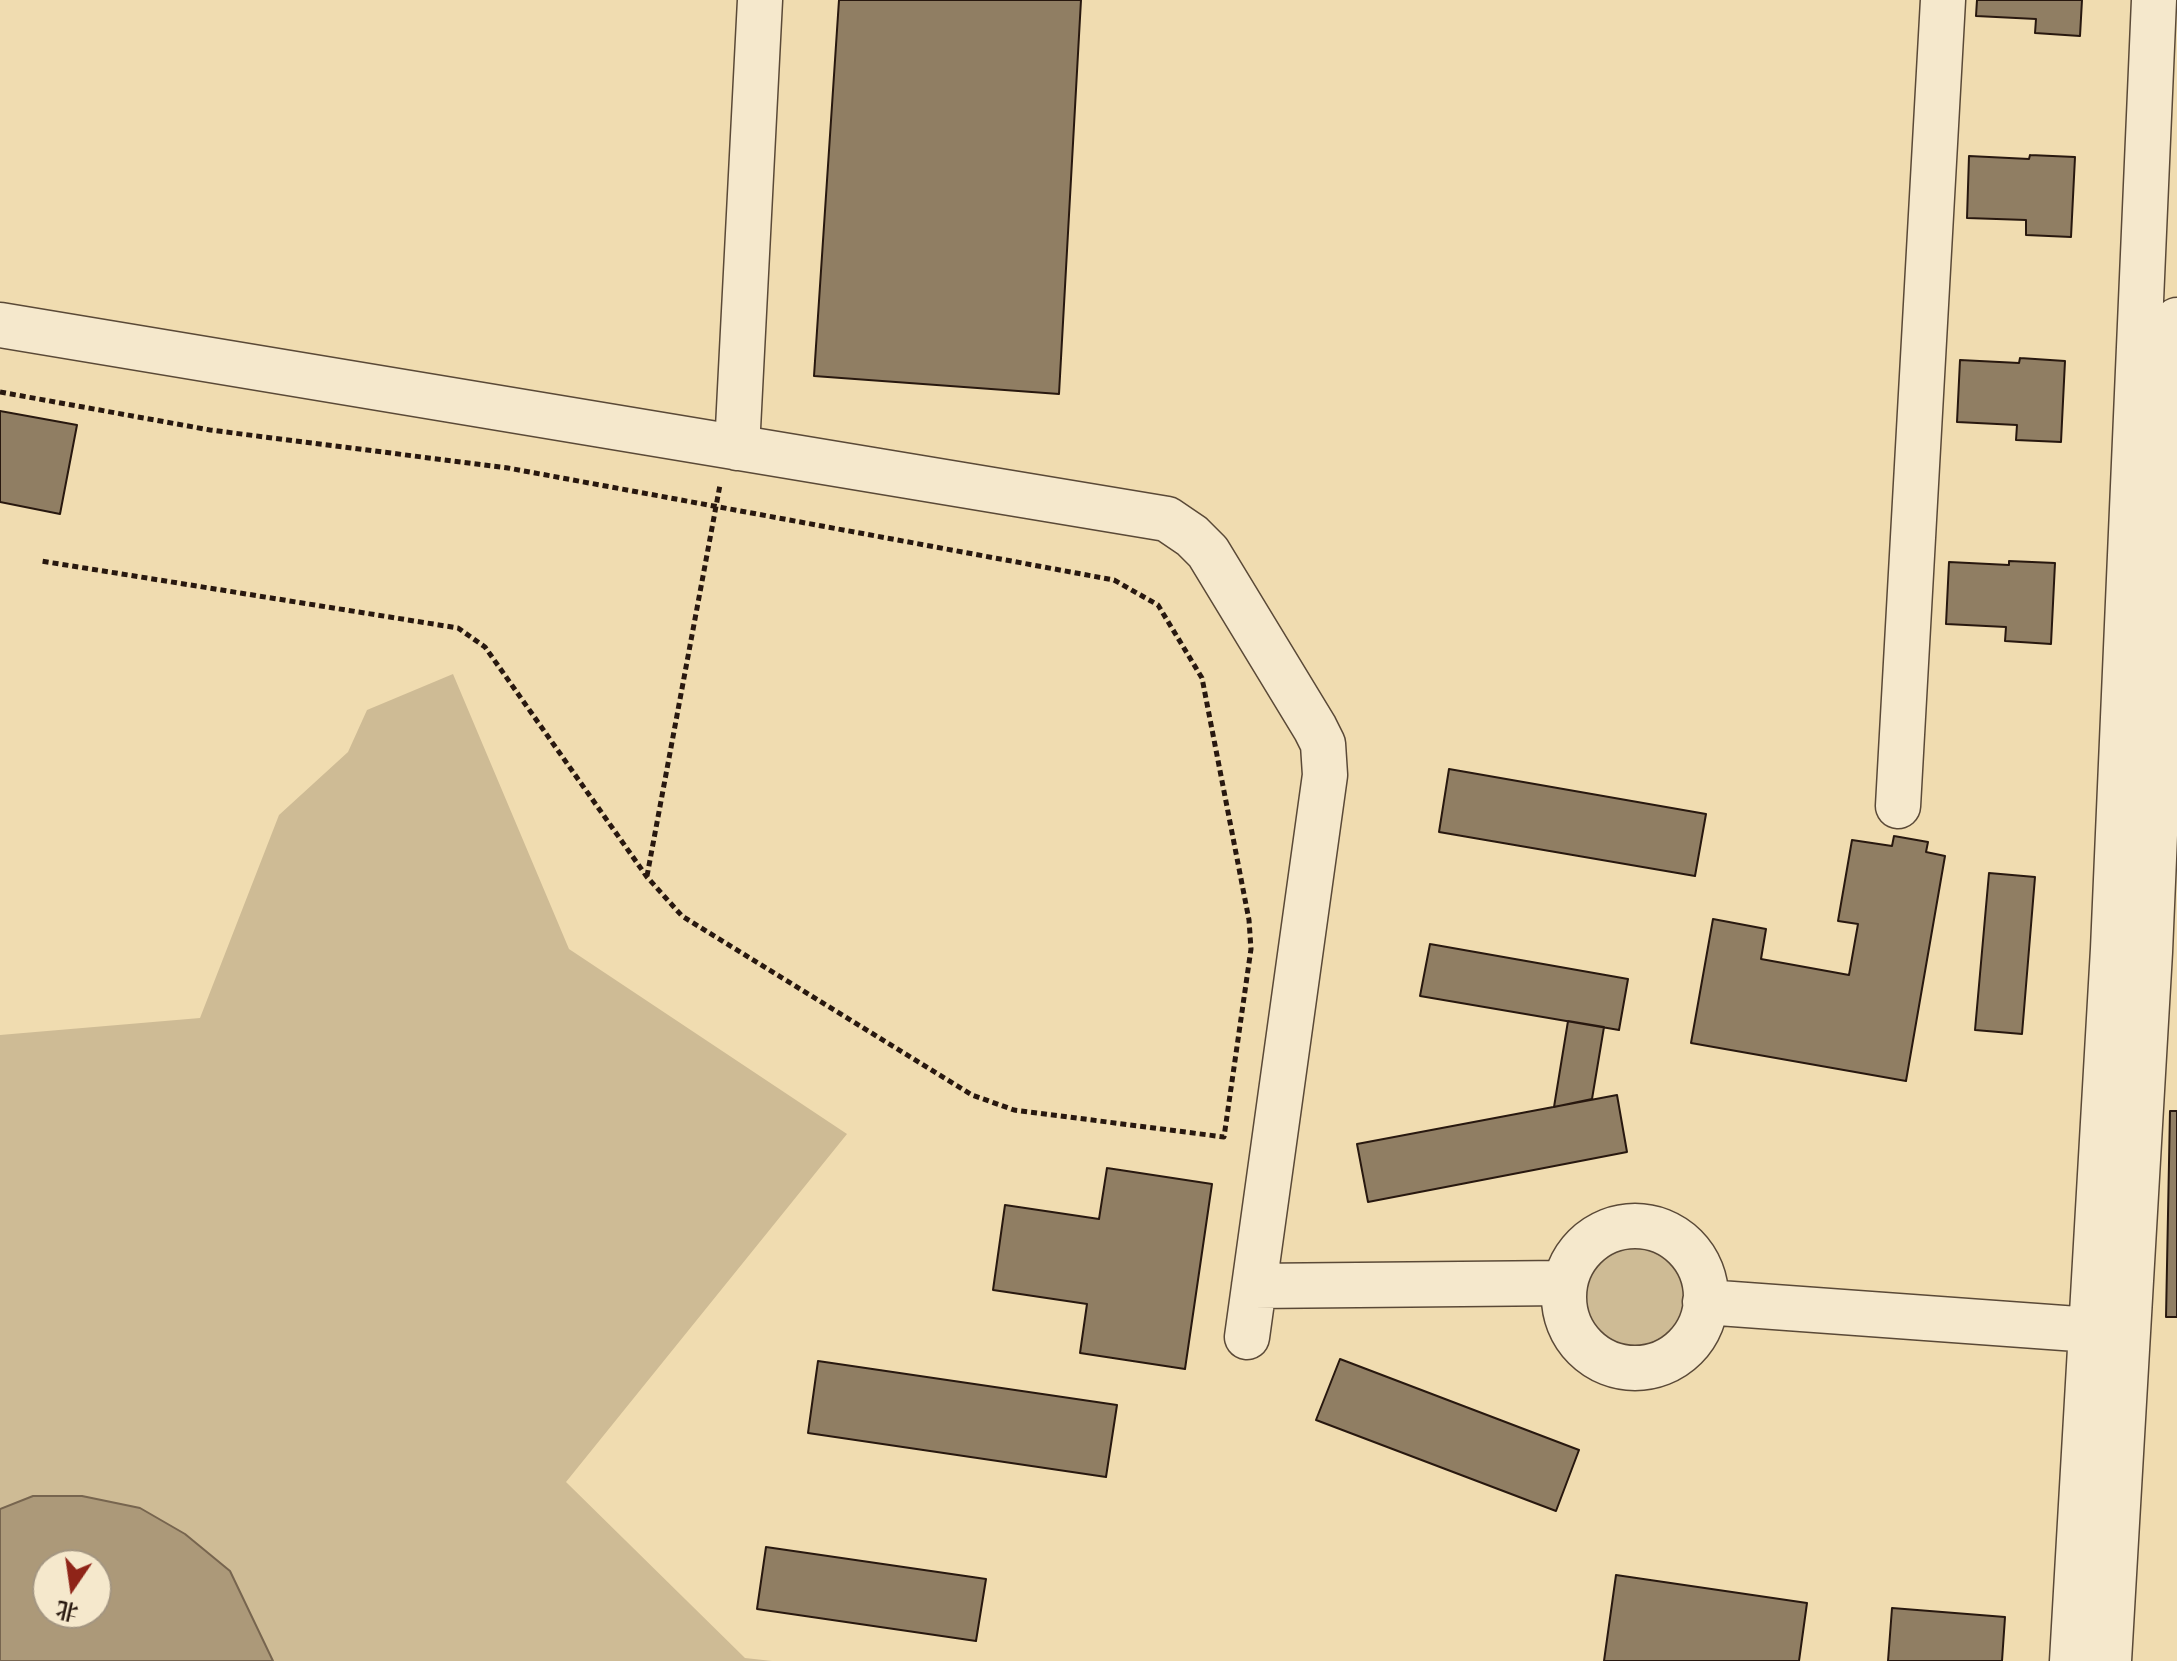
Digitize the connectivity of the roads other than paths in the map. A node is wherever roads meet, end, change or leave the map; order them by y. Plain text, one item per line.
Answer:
1 (760, 0) edge
2 (1943, 0) edge
3 (2154, 0) edge
4 (2177, 320) edge
5 (0, 325) edge
6 (732, 447) junction
7 (1898, 806) dead end
8 (1565, 1283) junction
9 (1254, 1286) junction
10 (1705, 1302) junction
11 (2091, 1330) junction
12 (1247, 1337) dead end
13 (2072, 1661) edge
14 (2109, 1661) edge

1 - 6 street
2 - 7 street
3 - 11 street
4 - 14 street
5 - 6 street
6 - 9 street
8 - 9 street
8 - 10 street
8 - 10 street
9 - 12 street
10 - 11 street
11 - 13 street

